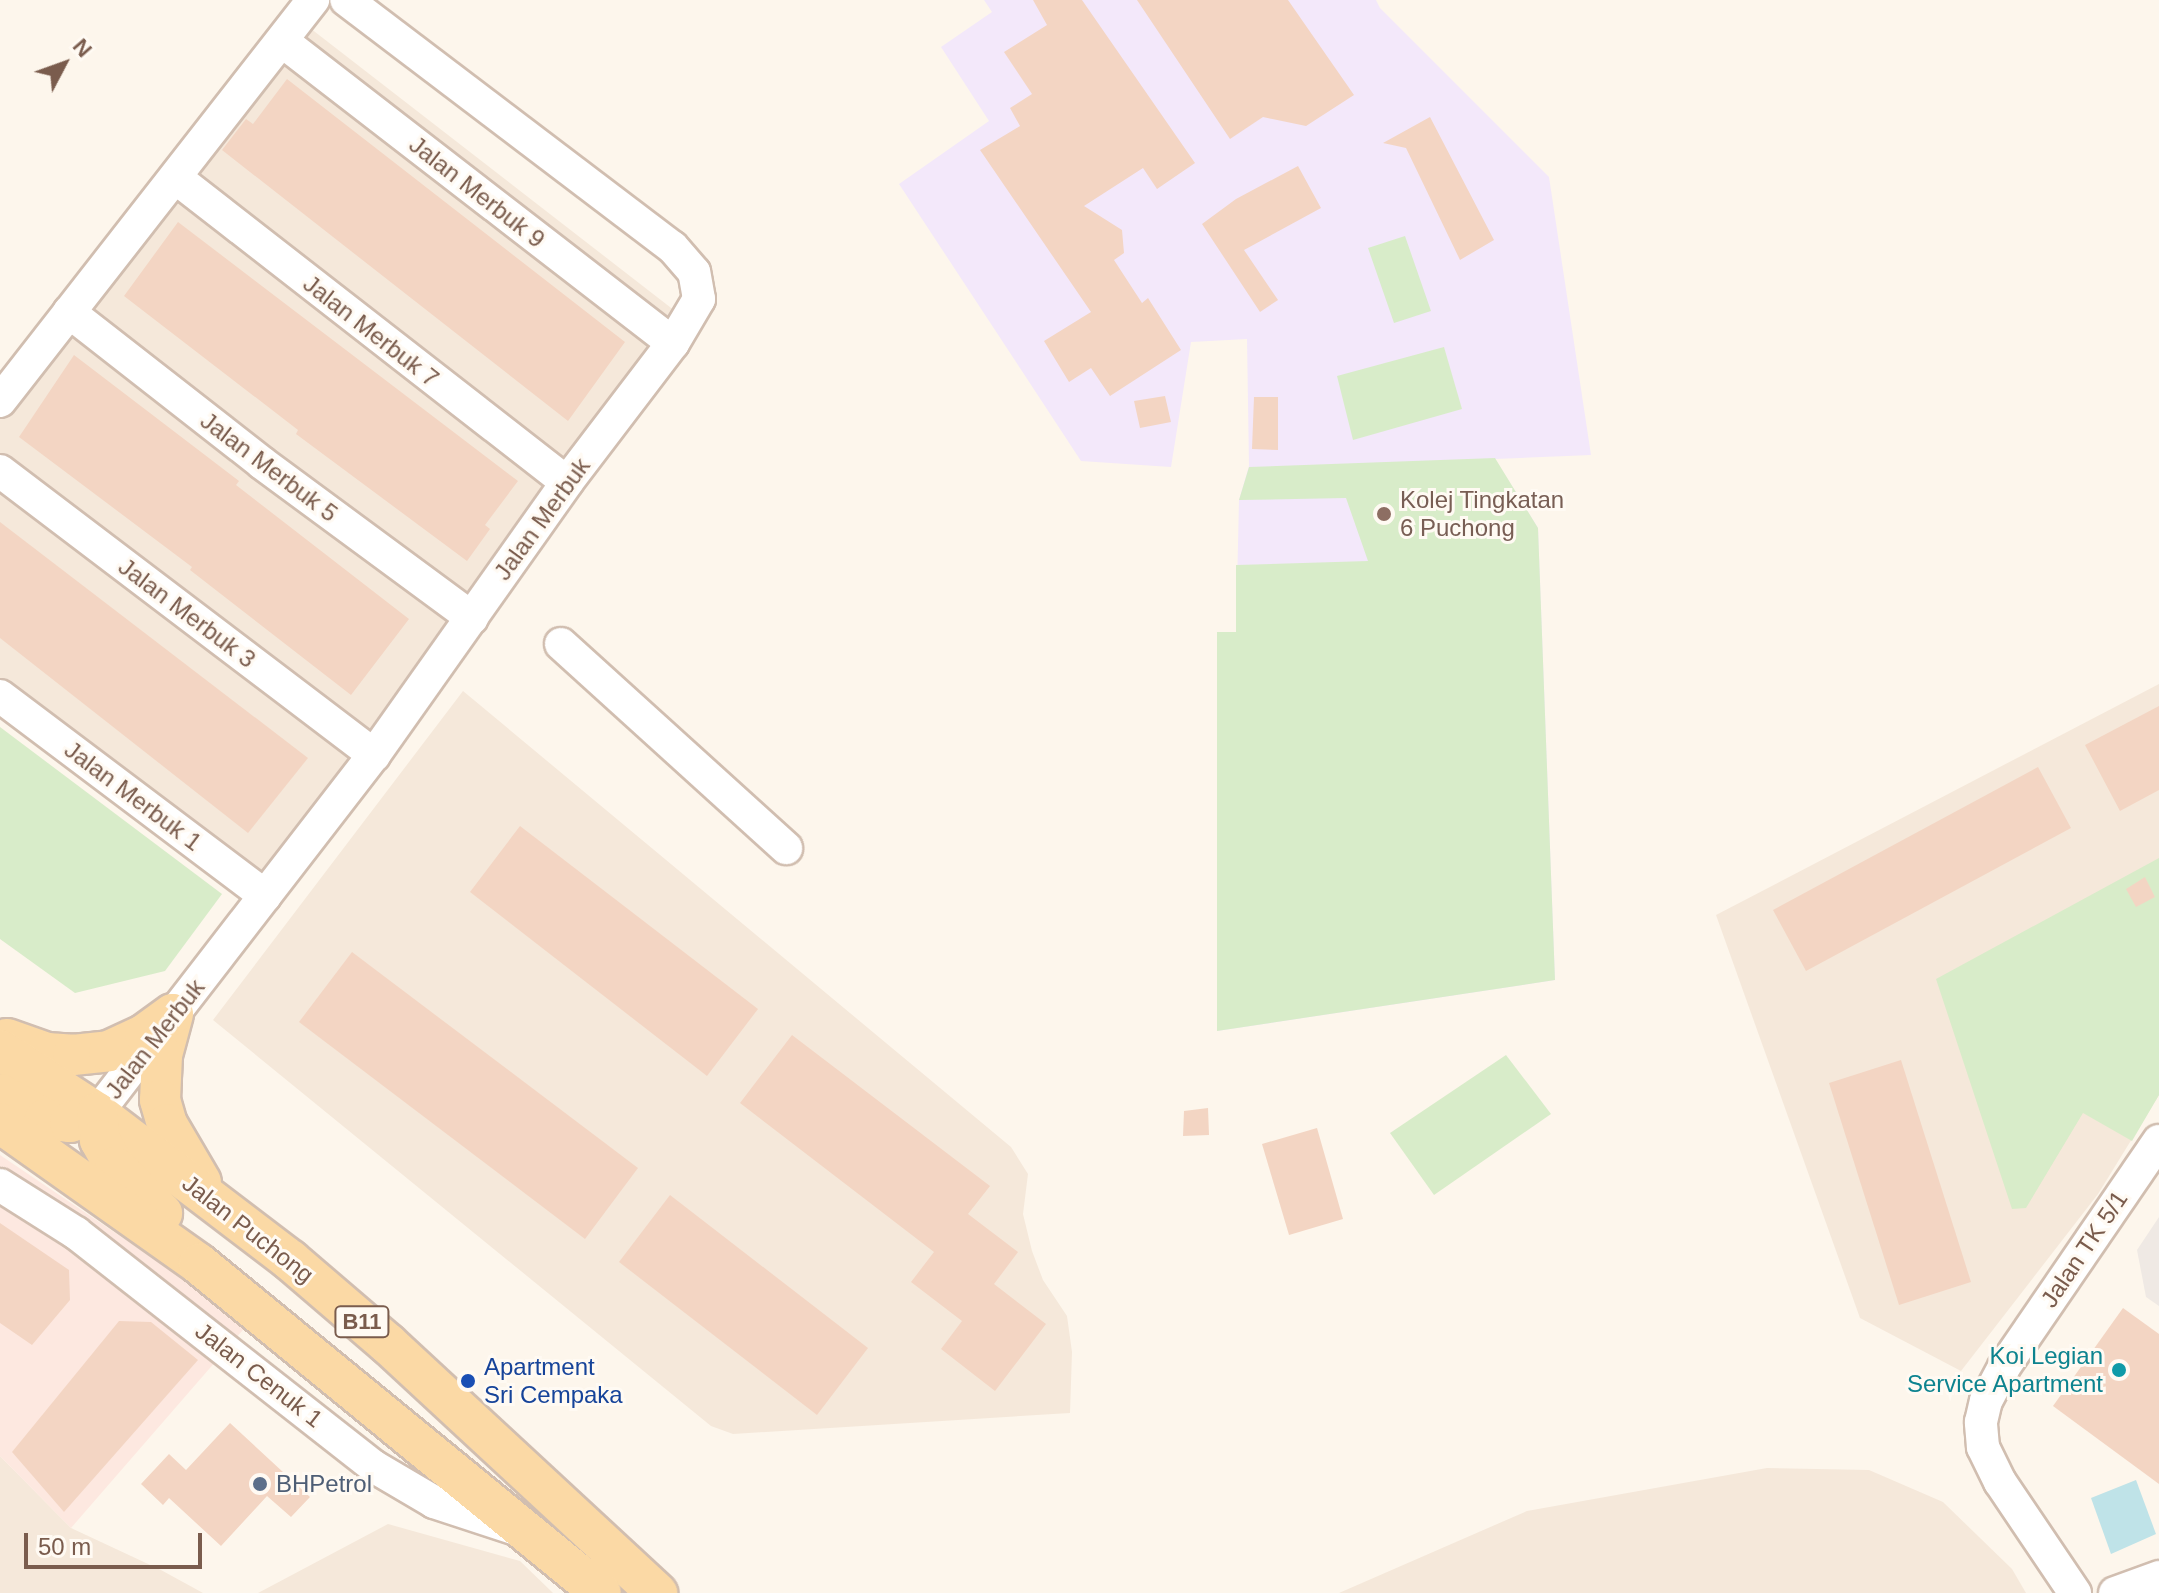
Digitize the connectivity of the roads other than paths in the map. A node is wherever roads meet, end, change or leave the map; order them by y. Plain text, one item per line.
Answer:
1 (313, 0) edge
2 (346, 0) edge
3 (282, 41) junction
4 (176, 178) junction
5 (69, 312) junction
6 (673, 343) junction
7 (0, 401) edge
8 (0, 471) edge
9 (567, 482) junction
10 (472, 618) junction
11 (561, 644) dead end
12 (0, 696) edge
13 (374, 755) junction
14 (786, 848) dead end
15 (265, 896) junction
16 (173, 1014) junction
17 (0, 1036) edge
18 (0, 1050) edge
19 (0, 1094) edge
20 (97, 1113) junction
21 (0, 1123) edge
22 (2159, 1141) edge
23 (0, 1185) edge
24 (214, 1201) junction
25 (199, 1264) junction
26 (534, 1535) junction
27 (2159, 1577) edge
28 (601, 1593) edge
29 (657, 1593) edge
30 (2075, 1593) edge
31 (2115, 1593) edge

1 - 3 street
2 - 6 street, Jalan Merbuk
3 - 4 street
3 - 6 street, Jalan Merbuk 9
4 - 5 street
4 - 9 street, Jalan Merbuk 7
5 - 7 street
5 - 10 street, Jalan Merbuk 5
6 - 9 street, Jalan Merbuk
8 - 13 street, Jalan Merbuk 3
9 - 10 street, Jalan Merbuk
10 - 13 street, Jalan Merbuk
11 - 14 street
12 - 15 street, Jalan Merbuk 1
13 - 15 street, Jalan Merbuk
15 - 16 street, Jalan Merbuk
16 - 17 main road
16 - 20 street, Jalan Merbuk
16 - 24 main road
18 - 20 main road, Jalan Puchong / B11
19 - 20 main road
20 - 24 main road, Jalan Puchong / B11
20 - 25 main road
21 - 25 main road, B11
22 - 30 street, Jalan TK 5/1
23 - 26 street, Jalan Cenuk 1
24 - 29 main road, Jalan Puchong / B11
25 - 26 main road, B11
26 - 28 main road, B11
27 - 31 street

